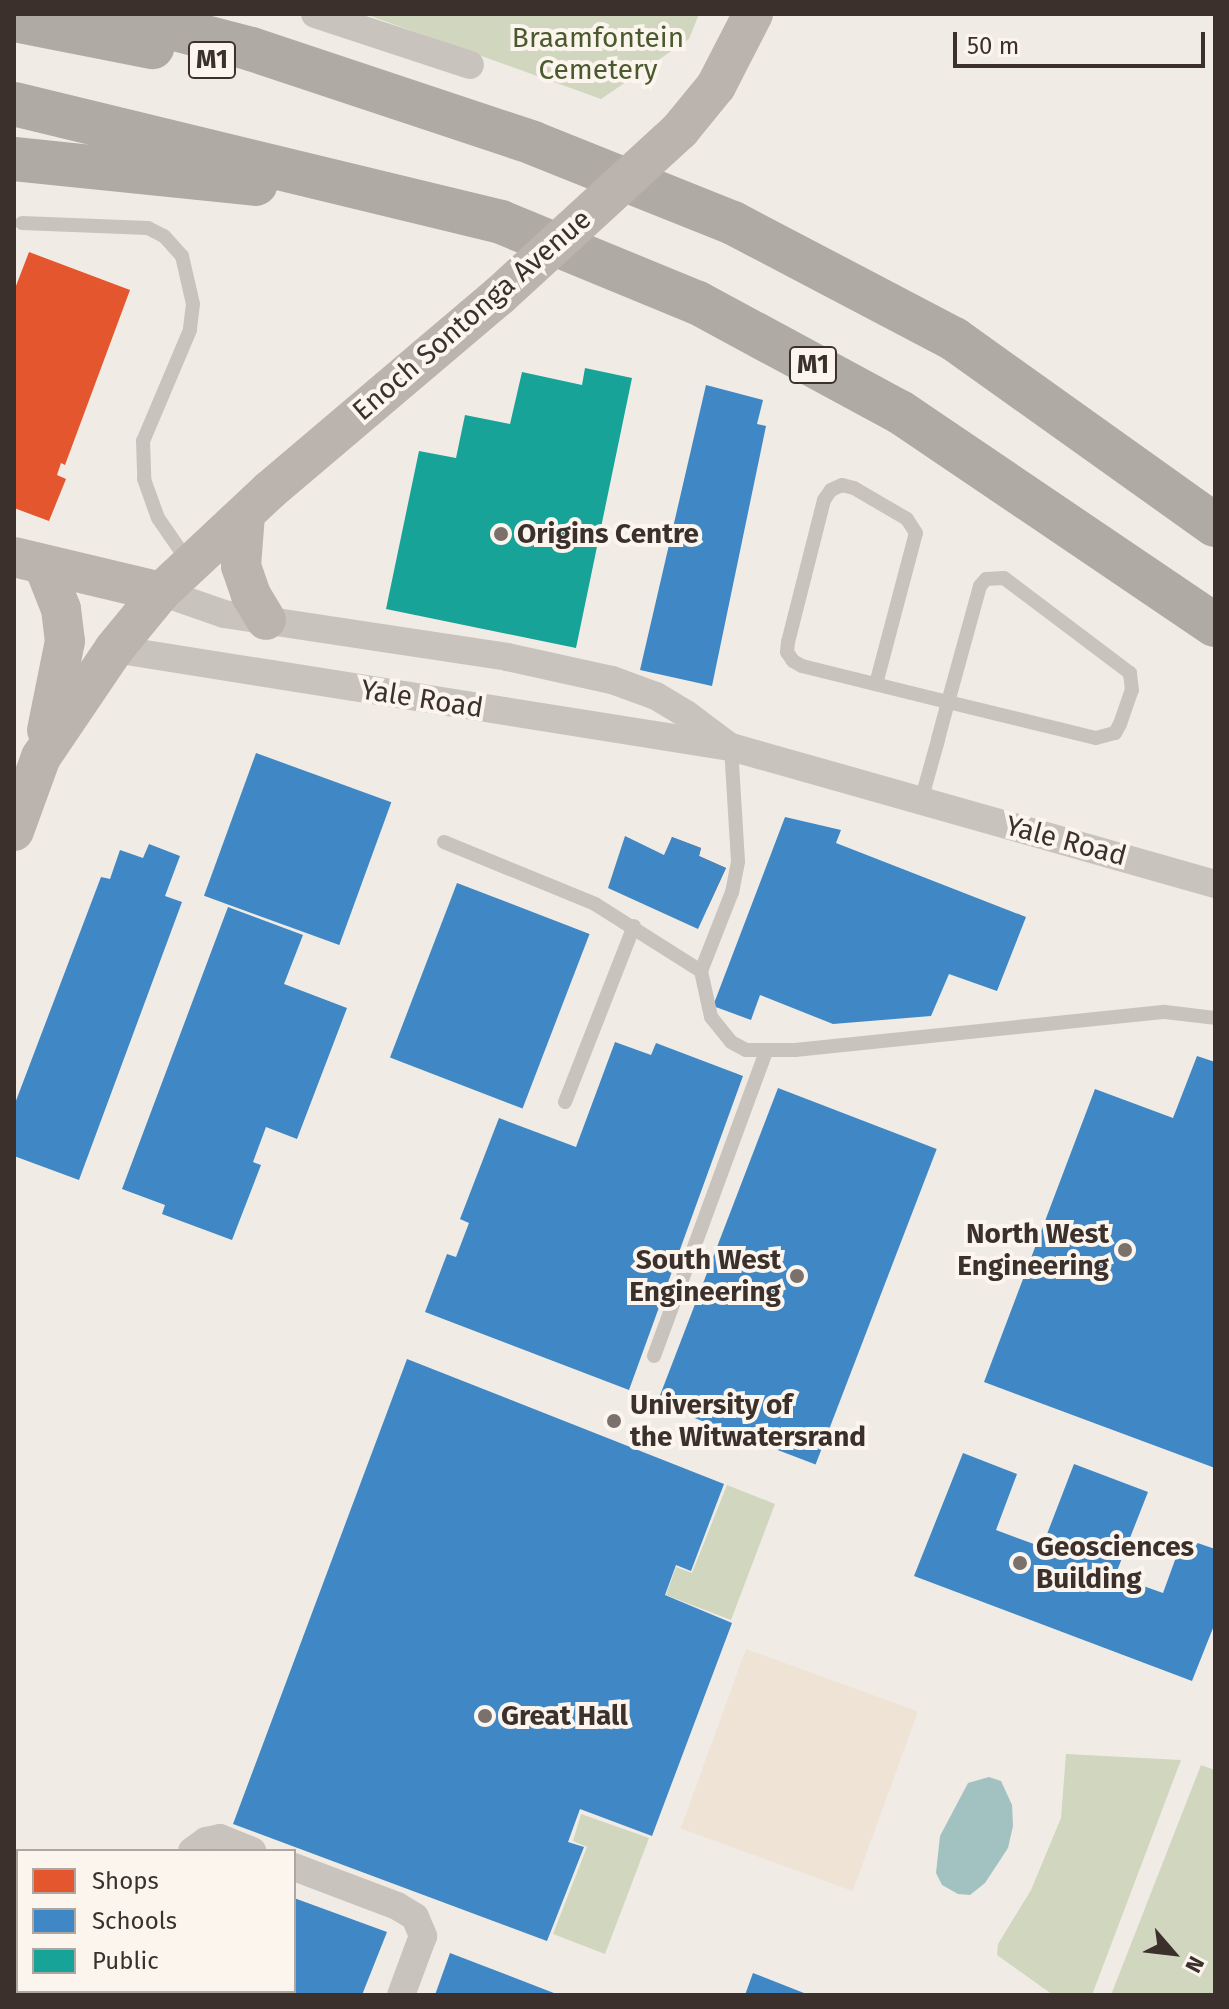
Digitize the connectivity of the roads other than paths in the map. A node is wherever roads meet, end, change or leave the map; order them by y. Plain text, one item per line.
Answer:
1 (117, 14) edge
2 (315, 14) edge
3 (753, 14) edge
4 (14, 20) edge
5 (470, 65) dead end
6 (409, 103) junction
7 (14, 104) edge
8 (14, 159) edge
9 (370, 190) junction
10 (22, 223) dead end
11 (245, 515) junction
12 (1215, 525) edge
13 (29, 561) edge
14 (189, 564) junction
15 (161, 592) junction
16 (266, 620) junction
17 (1215, 625) edge
18 (114, 649) junction
19 (876, 684) junction
20 (948, 702) junction
21 (731, 747) junction
22 (41, 757) junction
23 (921, 801) junction
24 (14, 831) edge
25 (444, 842) dead end
26 (1215, 884) edge
27 (634, 926) junction
28 (701, 971) junction
29 (1215, 1018) edge
30 (766, 1051) junction
31 (565, 1102) dead end
32 (654, 1356) dead end
33 (195, 1849) edge
34 (248, 1849) edge
35 (296, 1868) edge
36 (401, 1995) edge

1 - 6 highway
2 - 5 street
3 - 11 main road, Enoch Sontonga Avenue, bridge
4 - 6 highway, M1
6 - 12 highway, M1
7 - 9 highway, M1
8 - 9 highway
9 - 17 highway, M1
10 - 14 lane
11 - 14 main road, Enoch Sontonga Avenue
11 - 16 main road
13 - 15 main road
13 - 22 main road
14 - 15 main road, Enoch Sontonga Avenue
15 - 16 street, Yale Road
15 - 18 main road, Enoch Sontonga Avenue
16 - 21 street, Yale Road
18 - 21 street, Yale Road
18 - 22 main road, Enoch Sontonga Avenue
19 - 19 lane
19 - 20 lane
20 - 20 lane
20 - 23 lane
21 - 23 street, Yale Road
21 - 28 lane
22 - 24 main road
23 - 26 street, Yale Road
25 - 27 lane
27 - 28 lane
27 - 31 lane
28 - 30 lane
29 - 30 lane
30 - 32 lane
33 - 34 street
35 - 36 street

